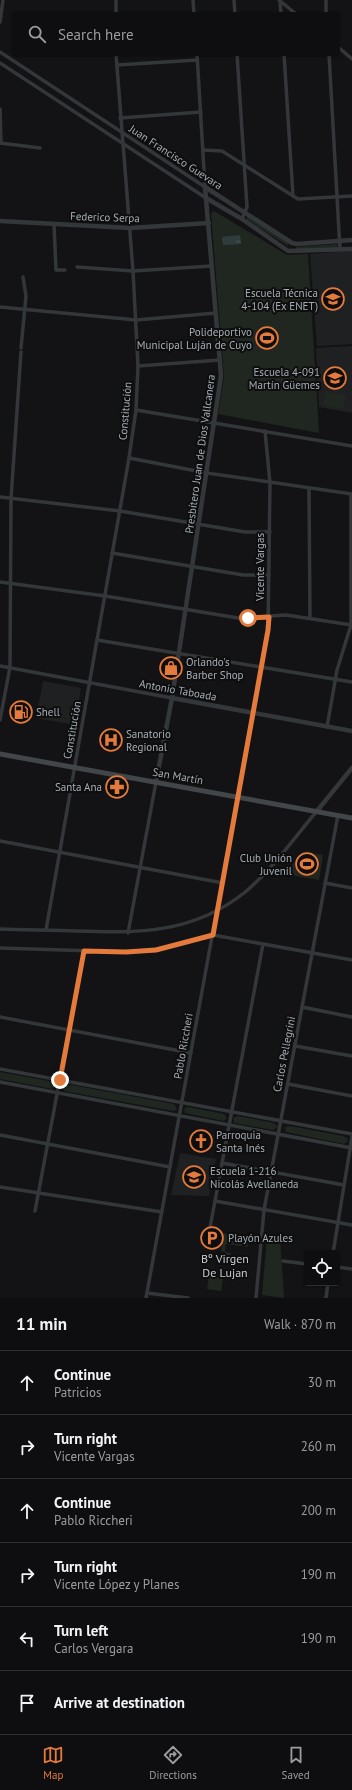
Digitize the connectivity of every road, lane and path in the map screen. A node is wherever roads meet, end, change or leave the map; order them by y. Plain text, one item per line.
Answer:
1 (2, 0) edge
2 (116, 0) edge
3 (194, 0) edge
4 (234, 0) edge
5 (326, 0) edge
6 (280, 1) edge
7 (116, 12) edge
8 (194, 12) edge
9 (235, 12) edge
10 (281, 12) edge
11 (294, 12) edge
12 (326, 12) edge
13 (0, 22) edge
14 (340, 49) edge
15 (0, 52) edge
16 (116, 56) edge
17 (197, 56) edge
18 (237, 56) edge
19 (284, 56) edge
20 (329, 56) edge
21 (352, 59) edge
22 (197, 60) junction
23 (0, 63) edge
24 (117, 65) junction
25 (0, 109) edge
26 (201, 112) junction
27 (120, 118) junction
28 (122, 133) junction
29 (122, 142) junction
30 (0, 143) edge
31 (40, 148) dead end
32 (203, 150) junction
33 (245, 166) junction
34 (206, 187) junction
35 (293, 196) junction
36 (352, 196) edge
37 (337, 197) junction
38 (206, 198) junction
39 (245, 212) junction
40 (242, 219) junction
41 (0, 221) edge
42 (208, 223) junction
43 (54, 224) junction
44 (130, 228) junction
45 (352, 240) edge
46 (339, 241) junction
47 (292, 243) junction
48 (352, 249) edge
49 (340, 250) junction
50 (288, 251) junction
51 (212, 266) junction
52 (77, 267) dead end
53 (65, 270) dead end
54 (133, 271) junction
55 (23, 277) dead end
56 (0, 306) edge
57 (25, 308) junction
58 (216, 313) junction
59 (136, 320) junction
60 (220, 360) junction
61 (138, 366) junction
62 (136, 410) junction
63 (214, 422) junction
64 (265, 431) junction
65 (352, 446) edge
66 (129, 458) junction
67 (207, 473) junction
68 (270, 483) junction
69 (309, 488) junction
70 (352, 494) edge
71 (0, 497) edge
72 (11, 499) junction
73 (120, 511) junction
74 (199, 525) junction
75 (270, 532) junction
76 (112, 553) junction
77 (192, 567) junction
78 (269, 575) junction
79 (0, 582) edge
80 (11, 584) junction
81 (105, 596) junction
82 (186, 609) junction
83 (269, 617) junction
84 (310, 618) junction
85 (351, 625) edge
86 (97, 640) junction
87 (179, 654) junction
88 (0, 666) edge
89 (262, 666) junction
90 (10, 667) junction
91 (336, 680) junction
92 (352, 682) edge
93 (90, 683) junction
94 (172, 698) junction
95 (253, 713) junction
96 (0, 720) edge
97 (327, 727) junction
98 (352, 731) edge
99 (0, 754) edge
100 (75, 767) junction
101 (352, 768) edge
102 (156, 782) junction
103 (238, 797) junction
104 (317, 811) junction
105 (338, 815) junction
106 (352, 818) edge
107 (0, 841) edge
108 (60, 853) junction
109 (140, 867) junction
110 (223, 883) junction
111 (326, 883) junction
112 (352, 888) edge
113 (218, 910) junction
114 (0, 929) edge
115 (46, 930) junction
116 (128, 933) junction
117 (213, 935) junction
118 (263, 944) junction
119 (0, 948) edge
120 (84, 951) junction
121 (312, 953) junction
122 (352, 960) edge
123 (302, 1007) junction
124 (0, 1017) edge
125 (352, 1017) edge
126 (69, 1030) junction
127 (295, 1046) junction
128 (191, 1053) junction
129 (352, 1056) edge
130 (0, 1069) edge
131 (60, 1080) junction
132 (0, 1082) edge
133 (288, 1084) junction
134 (58, 1093) junction
135 (352, 1096) edge
136 (182, 1103) junction
137 (232, 1112) junction
138 (179, 1116) junction
139 (281, 1121) junction
140 (229, 1125) junction
141 (278, 1134) junction
142 (352, 1134) edge
143 (0, 1135) edge
144 (352, 1137) edge
145 (48, 1144) junction
146 (351, 1148) edge
147 (222, 1163) junction
148 (170, 1167) junction
149 (271, 1172) junction
150 (344, 1185) junction
151 (0, 1187) edge
152 (39, 1192) junction
153 (215, 1201) junction
154 (264, 1210) junction
155 (35, 1211) dead end
156 (162, 1212) junction
157 (338, 1224) junction
158 (352, 1225) edge
159 (209, 1233) dead end
160 (334, 1250) edge
161 (283, 1261) dead end
162 (304, 1264) edge
163 (340, 1267) edge
164 (352, 1269) edge
165 (328, 1286) edge
166 (147, 1293) junction
167 (146, 1298) edge
168 (188, 1298) edge
169 (256, 1298) edge
170 (326, 1298) edge

1 - 13 street
2 - 7 street
3 - 8 street
4 - 9 street
5 - 12 street
6 - 10 street
6 - 11 street
14 - 21 street
15 - 28 street, Juan Francisco Guevara
16 - 24 street, Constitución
17 - 22 street, Presbítero Juan de Dios Vallcanera
18 - 33 street
19 - 35 street
20 - 37 street
22 - 24 street
22 - 26 street, Presbítero Juan de Dios Vallcanera
23 - 29 street, Juan Francisco Guevara
24 - 27 street, Constitución
25 - 30 street
26 - 27 street
26 - 32 street, Presbítero Juan de Dios Vallcanera
27 - 28 street, Constitución
28 - 29 street, Constitución
28 - 34 street, Juan Francisco Guevara
29 - 38 street, Juan Francisco Guevara
29 - 44 street, Constitución
30 - 31 street
32 - 33 street
32 - 34 street, Presbítero Juan de Dios Vallcanera
33 - 35 street
33 - 39 street
34 - 38 street, Presbítero Juan de Dios Vallcanera
34 - 39 street, Juan Francisco Guevara
35 - 37 street
36 - 37 street
37 - 46 street
38 - 40 street, Juan Francisco Guevara
38 - 42 street, Presbítero Juan de Dios Vallcanera
39 - 40 street
39 - 47 street, Juan Francisco Guevara
40 - 50 street, Juan Francisco Guevara
41 - 43 street, Federico Serpa
42 - 44 street, Federico Serpa
42 - 51 street, Presbítero Juan de Dios Vallcanera
43 - 44 street, Federico Serpa
43 - 53 street
44 - 54 street, Constitución
45 - 46 street
46 - 47 street
46 - 49 street
47 - 50 street
48 - 49 street
49 - 50 street
51 - 54 street
51 - 58 street, Presbítero Juan de Dios Vallcanera
52 - 54 street
54 - 59 street, Constitución
55 - 57 street
56 - 57 street
57 - 59 street
57 - 72 street
58 - 59 street
58 - 60 street, Presbítero Juan de Dios Vallcanera
59 - 61 street, Constitución
60 - 61 street
60 - 63 street, Presbítero Juan de Dios Vallcanera
61 - 62 street, Constitución
62 - 63 street
62 - 66 street, Constitución
63 - 64 street
63 - 67 street, Presbítero Juan de Dios Vallcanera
64 - 65 street
64 - 68 street, Vicente Vargas
66 - 67 street
66 - 73 street, Constitución
67 - 68 street
67 - 74 street, Presbítero Juan de Dios Vallcanera
68 - 69 street
68 - 75 street, Vicente Vargas
69 - 70 street
69 - 84 street
70 - 85 street
71 - 72 street
72 - 73 street
72 - 80 street
73 - 74 street
73 - 76 street, Constitución
74 - 75 street
74 - 77 street, Presbítero Juan de Dios Vallcanera
75 - 78 street, Vicente Vargas
76 - 77 street
76 - 81 street, Constitución
77 - 78 street
77 - 82 street, Presbítero Juan de Dios Vallcanera
78 - 83 street, Vicente Vargas
79 - 80 street
80 - 81 street
80 - 90 street
81 - 82 street
81 - 86 street, Constitución
82 - 83 street
82 - 87 street, Presbítero Juan de Dios Vallcanera
83 - 84 street
83 - 89 street, Vicente Vargas
84 - 85 street
85 - 91 street
86 - 87 street
86 - 93 street, Constitución
87 - 89 street
87 - 94 street, Presbítero Juan de Dios Vallcanera
88 - 90 street, Antonio Taboada
89 - 91 street
89 - 95 street, Vicente Vargas
90 - 93 street, Antonio Taboada
90 - 96 street
91 - 92 street
91 - 97 street
93 - 94 street, Antonio Taboada
93 - 100 street, Constitución
94 - 95 street, Antonio Taboada
94 - 102 street, Presbítero Juan de Dios Vallcanera
95 - 97 street, Antonio Taboada
95 - 103 street, Vicente Vargas
97 - 98 street, Antonio Taboada
99 - 100 main road, San Martín
100 - 102 main road, San Martín
100 - 108 street, Constitución
101 - 104 street
102 - 103 main road, San Martín
102 - 109 street
103 - 104 main road, San Martín
103 - 110 street, Pablo Riccheri
104 - 105 main road, San Martín
104 - 113 street
105 - 106 main road, San Martín
105 - 111 street, Carlos Pellegrini
107 - 108 street
108 - 109 street
108 - 115 street, Constitución
109 - 110 street
109 - 116 street
110 - 113 street, Pablo Riccheri
111 - 112 street
111 - 121 street, Carlos Pellegrini
113 - 116 street
113 - 117 street, Pablo Riccheri
114 - 115 street
115 - 116 street
117 - 118 street
117 - 120 street
117 - 128 street, Pablo Riccheri
118 - 121 street
118 - 137 street
119 - 120 street
120 - 126 street
121 - 122 street
121 - 123 street, Carlos Pellegrini
123 - 125 street
123 - 127 street, Carlos Pellegrini
124 - 126 street
126 - 128 street
126 - 131 street
127 - 129 street
127 - 133 street, Carlos Pellegrini
128 - 136 street, Pablo Riccheri
130 - 131 street
131 - 134 street
131 - 136 street
132 - 134 street
133 - 135 street
133 - 139 street, Carlos Pellegrini
134 - 138 street
134 - 145 street
136 - 137 street
136 - 138 street, Pablo Riccheri
137 - 139 street
137 - 140 street
138 - 140 street
138 - 148 street, Pablo Riccheri
139 - 141 street, Carlos Pellegrini
139 - 142 street
140 - 141 street
140 - 147 street
141 - 146 street
141 - 149 street, Carlos Pellegrini
143 - 145 street
144 - 146 street
145 - 148 street
145 - 152 street
146 - 150 street
147 - 149 street
147 - 153 street
148 - 156 street, Pablo Riccheri
149 - 150 street
149 - 154 street, Carlos Pellegrini
150 - 157 street
151 - 152 street
152 - 155 street
152 - 156 street
153 - 154 street
153 - 159 street
154 - 157 street
154 - 169 street, Carlos Pellegrini
156 - 166 street, Pablo Riccheri
157 - 158 street
157 - 160 street
161 - 162 street
163 - 164 street
165 - 170 street
166 - 167 street, Pablo Riccheri
166 - 168 street

